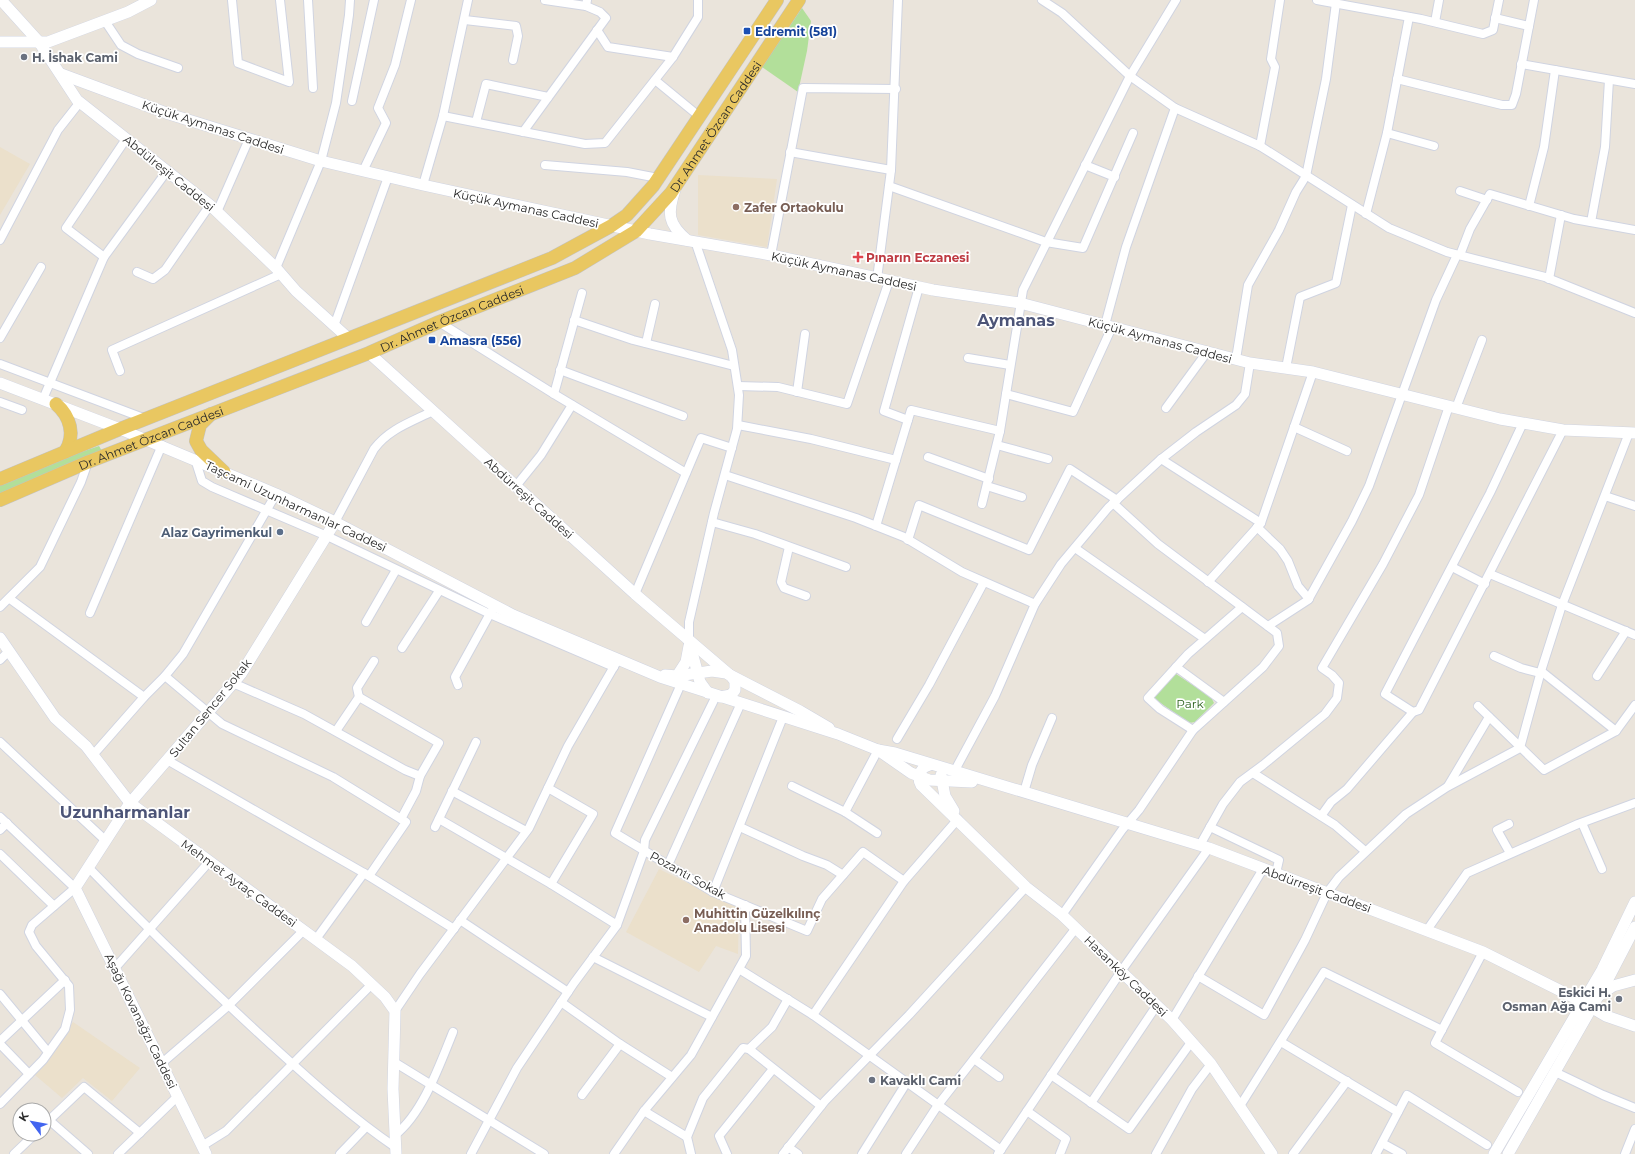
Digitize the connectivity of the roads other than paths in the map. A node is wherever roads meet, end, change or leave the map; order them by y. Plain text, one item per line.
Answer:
1 (1, 0) edge
2 (151, 0) edge
3 (232, 0) edge
4 (280, 0) edge
5 (308, 0) edge
6 (350, 0) edge
7 (374, 0) edge
8 (411, 0) edge
9 (468, 0) edge
10 (545, 0) edge
11 (698, 0) edge
12 (777, 0) edge
13 (799, 0) edge
14 (898, 0) edge
15 (1042, 0) edge
16 (1176, 0) edge
17 (1280, 0) edge
18 (1317, 0) edge
19 (1439, 0) edge
20 (1499, 0) edge
21 (1534, 0) edge
22 (586, 3) edge
23 (1336, 4) junction
24 (0, 9) edge
25 (12, 12) junction
26 (1409, 17) junction
27 (1495, 18) junction
28 (465, 20) junction
29 (105, 21) junction
30 (1435, 22) junction
31 (1529, 26) junction
32 (597, 30) junction
33 (0, 42) edge
34 (39, 42) junction
35 (673, 57) junction
36 (513, 60) dead end
37 (1521, 64) junction
38 (178, 68) dead end
39 (1555, 70) junction
40 (60, 74) junction
41 (1130, 76) junction
42 (1397, 79) junction
43 (655, 80) junction
44 (1609, 80) junction
45 (1635, 84) edge
46 (313, 88) dead end
47 (896, 89) junction
48 (548, 97) junction
49 (352, 101) dead end
50 (80, 102) junction
51 (1175, 108) junction
52 (443, 116) junction
53 (700, 117) junction
54 (476, 122) junction
55 (523, 132) junction
56 (1133, 133) dead end
57 (1387, 133) junction
58 (126, 139) junction
59 (249, 139) junction
60 (1260, 146) junction
61 (1434, 146) dead end
62 (790, 152) junction
63 (321, 161) junction
64 (545, 165) dead end
65 (1085, 166) junction
66 (891, 170) junction
67 (167, 171) junction
68 (363, 171) junction
69 (1306, 176) junction
70 (388, 177) junction
71 (1115, 177) junction
72 (658, 178) junction
73 (677, 184) junction
74 (423, 186) junction
75 (889, 186) junction
76 (1460, 191) dead end
77 (1487, 200) junction
78 (1352, 205) junction
79 (1529, 206) junction
80 (214, 209) junction
81 (1366, 214) junction
82 (1562, 215) junction
83 (1591, 222) junction
84 (611, 226) junction
85 (1635, 230) edge
86 (636, 231) junction
87 (0, 240) edge
88 (691, 241) junction
89 (1046, 242) junction
90 (771, 255) junction
91 (1459, 255) junction
92 (104, 257) junction
93 (41, 267) dead end
94 (279, 271) junction
95 (137, 272) dead end
96 (877, 279) junction
97 (1549, 279) junction
98 (889, 280) junction
99 (919, 287) junction
100 (582, 292) dead end
101 (1020, 303) junction
102 (655, 304) dead end
103 (1635, 313) edge
104 (574, 320) junction
105 (439, 322) junction
106 (334, 326) junction
107 (1108, 326) junction
108 (806, 334) dead end
109 (0, 338) edge
110 (348, 338) junction
111 (1482, 340) dead end
112 (646, 343) junction
113 (1207, 352) junction
114 (369, 353) junction
115 (968, 358) dead end
116 (1236, 359) junction
117 (1250, 363) junction
118 (0, 364) edge
119 (1010, 365) junction
120 (734, 366) junction
121 (1286, 368) junction
122 (560, 370) junction
123 (120, 371) dead end
124 (1313, 372) junction
125 (49, 382) junction
126 (0, 383) edge
127 (738, 386) junction
128 (797, 392) junction
129 (554, 394) junction
130 (1006, 394) junction
131 (1404, 394) junction
132 (43, 398) junction
133 (0, 402) edge
134 (56, 404) junction
135 (572, 405) junction
136 (1453, 407) junction
137 (1166, 408) dead end
138 (22, 410) dead end
139 (433, 411) junction
140 (212, 413) junction
141 (683, 416) dead end
142 (146, 419) junction
143 (908, 420) junction
144 (1523, 423) junction
145 (738, 425) junction
146 (1294, 427) junction
147 (120, 428) junction
148 (1563, 430) junction
149 (1000, 431) junction
150 (1632, 433) edge
151 (146, 439) junction
152 (162, 445) junction
153 (997, 445) junction
154 (732, 448) junction
155 (1347, 451) dead end
156 (65, 452) junction
157 (928, 457) dead end
158 (195, 459) junction
159 (1048, 459) dead end
160 (1161, 459) junction
161 (896, 460) junction
162 (88, 462) junction
163 (224, 472) junction
164 (686, 473) junction
165 (725, 475) junction
166 (0, 479) edge
167 (988, 482) junction
168 (516, 486) junction
169 (276, 494) junction
170 (1605, 496) junction
171 (1022, 497) dead end
172 (0, 500) edge
173 (1115, 502) junction
174 (982, 504) dead end
175 (1635, 506) edge
176 (267, 510) junction
177 (335, 522) junction
178 (712, 522) junction
179 (1259, 525) junction
180 (876, 526) junction
181 (327, 536) junction
182 (908, 540) junction
183 (789, 547) junction
184 (1075, 548) junction
185 (1452, 567) junction
186 (846, 568) dead end
187 (396, 570) junction
188 (1490, 574) junction
189 (984, 582) junction
190 (1208, 582) junction
191 (1485, 584) junction
192 (439, 591) junction
193 (635, 594) junction
194 (806, 596) dead end
195 (10, 599) junction
196 (1309, 599) junction
197 (1035, 604) junction
198 (1562, 605) junction
199 (0, 607) edge
200 (1242, 607) junction
201 (492, 610) junction
202 (90, 612) dead end
203 (366, 622) dead end
204 (1268, 626) junction
205 (1626, 631) junction
206 (1635, 635) edge
207 (0, 638) edge
208 (1205, 639) junction
209 (689, 641) junction
210 (402, 648) dead end
211 (8, 651) junction
212 (1494, 656) dead end
213 (0, 660) edge
214 (374, 661) dead end
215 (616, 663) junction
216 (1176, 667) junction
217 (1541, 672) junction
218 (698, 673) junction
219 (165, 676) junction
220 (731, 676) junction
221 (1597, 676) dead end
222 (679, 680) junction
223 (233, 683) junction
224 (458, 685) dead end
225 (715, 695) junction
226 (144, 697) junction
227 (359, 697) junction
228 (1224, 702) junction
229 (741, 703) junction
230 (1635, 705) edge
231 (1478, 706) dead end
232 (208, 712) junction
233 (1413, 712) junction
234 (783, 717) junction
235 (1489, 717) junction
236 (1052, 718) dead end
237 (1193, 730) junction
238 (336, 731) junction
239 (1616, 731) junction
240 (838, 734) junction
241 (897, 739) dead end
242 (0, 742) edge
243 (476, 742) dead end
244 (1520, 748) junction
245 (878, 750) junction
246 (93, 755) junction
247 (167, 760) junction
248 (932, 765) junction
249 (1253, 773) junction
250 (420, 776) junction
251 (957, 776) junction
252 (920, 780) junction
253 (942, 781) junction
254 (792, 786) dead end
255 (1447, 787) junction
256 (548, 788) junction
257 (452, 791) junction
258 (1024, 792) junction
259 (945, 796) junction
260 (1635, 803) edge
261 (130, 804) junction
262 (845, 812) junction
263 (1321, 816) junction
264 (0, 817) edge
265 (401, 819) junction
266 (439, 819) junction
267 (958, 819) junction
268 (1128, 822) junction
269 (7, 823) junction
270 (1582, 823) junction
271 (1509, 824) dead end
272 (740, 827) junction
273 (1210, 827) junction
274 (435, 828) dead end
275 (0, 830) edge
276 (526, 831) junction
277 (877, 833) dead end
278 (105, 840) junction
279 (1205, 847) junction
280 (644, 851) junction
281 (1364, 851) junction
282 (1510, 853) junction
283 (0, 854) edge
284 (507, 858) junction
285 (209, 862) junction
286 (668, 865) junction
287 (88, 867) junction
288 (1602, 868) dead end
289 (1263, 869) junction
290 (367, 874) junction
291 (1276, 874) junction
292 (843, 875) junction
293 (904, 881) junction
294 (551, 884) junction
295 (1026, 886) junction
296 (75, 888) junction
297 (713, 892) junction
298 (1327, 893) junction
299 (1635, 902) edge
300 (745, 905) junction
301 (54, 906) junction
302 (1062, 915) junction
303 (460, 920) junction
304 (617, 925) junction
305 (1076, 928) junction
306 (1635, 928) edge
307 (454, 929) junction
308 (304, 930) junction
309 (1427, 930) junction
310 (150, 931) junction
311 (316, 939) junction
312 (1635, 941) edge
313 (1483, 952) junction
314 (593, 957) junction
315 (115, 968) junction
316 (739, 969) junction
317 (1122, 970) junction
318 (1198, 976) junction
319 (65, 980) junction
320 (1635, 980) edge
321 (372, 984) junction
322 (568, 992) junction
323 (0, 994) edge
324 (1598, 996) junction
325 (788, 999) junction
326 (561, 1002) junction
327 (1587, 1004) junction
328 (1157, 1005) junction
329 (228, 1006) junction
330 (395, 1011) junction
331 (813, 1015) junction
332 (712, 1017) junction
333 (21, 1020) junction
334 (1172, 1020) junction
335 (1635, 1026) edge
336 (1442, 1030) junction
337 (453, 1032) dead end
338 (0, 1041) edge
339 (1192, 1041) junction
340 (1281, 1042) junction
341 (0, 1044) edge
342 (620, 1044) junction
343 (749, 1049) junction
344 (48, 1052) junction
345 (869, 1055) junction
346 (974, 1060) junction
347 (394, 1062) junction
348 (162, 1064) junction
349 (1211, 1064) junction
350 (293, 1065) junction
351 (774, 1068) junction
352 (1555, 1072) junction
353 (29, 1074) junction
354 (1051, 1075) junction
355 (672, 1077) junction
356 (999, 1077) dead end
357 (1347, 1081) junction
358 (907, 1082) junction
359 (431, 1085) junction
360 (1518, 1092) dead end
361 (178, 1096) junction
362 (582, 1096) dead end
363 (1091, 1103) junction
364 (0, 1104) edge
365 (938, 1105) junction
366 (821, 1106) junction
367 (1240, 1106) junction
368 (1635, 1108) edge
369 (644, 1111) junction
370 (1027, 1112) junction
371 (1398, 1112) junction
372 (52, 1117) edge
373 (489, 1121) junction
374 (52, 1127) edge
375 (366, 1127) junction
376 (1635, 1129) edge
377 (140, 1133) junction
378 (395, 1135) junction
379 (687, 1137) junction
380 (27, 1142) edge
381 (1382, 1143) junction
382 (204, 1150) edge
383 (1491, 1150) edge
384 (396, 1151) edge
385 (786, 1151) edge
386 (999, 1152) edge
387 (14, 1154) edge
388 (88, 1154) edge
389 (118, 1154) edge
390 (340, 1154) edge
391 (471, 1154) edge
392 (544, 1154) edge
393 (614, 1154) edge
394 (691, 1154) edge
395 (727, 1154) edge
396 (798, 1154) edge
397 (862, 1154) edge
398 (906, 1154) edge
399 (1060, 1154) edge
400 (1156, 1154) edge
401 (1272, 1154) edge
402 (1293, 1154) edge
403 (1376, 1154) edge
404 (1402, 1154) edge
405 (1508, 1154) edge
406 (1625, 1154) edge

1 - 25 street, Abdülreşit Caddesi
2 - 29 street
3 - 4 street
5 - 46 street
6 - 63 street
7 - 49 street
8 - 68 street
9 - 28 street
10 - 22 street
11 - 35 street
12 - 53 main road, Dr. Ahmet Özcan Caddesi
13 - 73 main road, Dr. Ahmet Özcan Caddesi
14 - 47 street
15 - 41 street
16 - 41 street
17 - 60 street
18 - 23 street
19 - 30 street
20 - 27 street
21 - 31 street
22 - 32 street
23 - 26 street
23 - 69 street
24 - 25 street
25 - 34 street, Abdülreşit Caddesi
26 - 30 street
26 - 42 street
27 - 30 street
27 - 31 street
28 - 36 street
28 - 52 street
29 - 34 street
29 - 38 street
31 - 37 street
32 - 35 street
32 - 48 street
33 - 34 street
34 - 40 street, Abdülreşit Caddesi
35 - 43 street
37 - 39 street
37 - 42 street
39 - 44 street
39 - 79 street
40 - 50 street, Abdülreşit Caddesi
40 - 59 street, Küçük Aymanas Caddesi
41 - 51 street
41 - 65 street
42 - 57 street
43 - 53 street
43 - 55 street
44 - 45 street
44 - 83 street
47 - 62 street
47 - 66 street
48 - 54 street
48 - 55 street
50 - 58 street, Abdülreşit Caddesi
50 - 87 street
51 - 60 street
51 - 107 street
52 - 54 street
52 - 74 street
53 - 72 main road, Dr. Ahmet Özcan Caddesi
54 - 55 street
56 - 71 street
57 - 61 street
57 - 81 street
58 - 67 street, Abdülreşit Caddesi
58 - 92 street
59 - 63 street, Küçük Aymanas Caddesi
59 - 80 street
60 - 69 street
62 - 66 street
62 - 90 street
63 - 68 street, Küçük Aymanas Caddesi
63 - 94 street
64 - 72 street
65 - 71 street
65 - 89 street
66 - 75 street
67 - 80 street, Abdülreşit Caddesi
67 - 92 street
68 - 70 street, Küçük Aymanas Caddesi
69 - 78 street
69 - 116 street
70 - 74 street, Küçük Aymanas Caddesi
70 - 106 street
71 - 89 street
72 - 84 main road, Dr. Ahmet Özcan Caddesi
73 - 86 main road, Dr. Ahmet Özcan Caddesi
73 - 88 street
74 - 84 street, Küçük Aymanas Caddesi
75 - 89 street
75 - 96 street
76 - 77 street
77 - 79 street
77 - 91 street
78 - 81 street
78 - 121 street
79 - 82 street
80 - 94 street, Abdülreşit Caddesi
80 - 95 street
81 - 91 street
82 - 83 street
82 - 97 street
83 - 85 street
84 - 86 street, Küçük Aymanas Caddesi
84 - 110 main road, Dr. Ahmet Özcan Caddesi
86 - 88 street, Küçük Aymanas Caddesi
86 - 105 main road, Dr. Ahmet Özcan Caddesi
88 - 90 street, Küçük Aymanas Caddesi
88 - 120 street
89 - 101 street
90 - 96 street, Küçük Aymanas Caddesi
91 - 97 street
91 - 131 street
92 - 125 street
93 - 109 street
94 - 106 street, Abdülreşit Caddesi
94 - 123 street
96 - 98 street, Küçük Aymanas Caddesi
97 - 103 street
98 - 99 street, Küçük Aymanas Caddesi
98 - 128 street
99 - 101 street, Küçük Aymanas Caddesi
99 - 143 street
100 - 104 street
101 - 107 street, Küçük Aymanas Caddesi
101 - 119 street
102 - 112 street
104 - 112 street
104 - 122 street
105 - 114 main road, Dr. Ahmet Özcan Caddesi
105 - 129 street
106 - 110 street, Abdülreşit Caddesi
107 - 113 street, Küçük Aymanas Caddesi
107 - 130 street
108 - 128 street
110 - 142 main road, Dr. Ahmet Özcan Caddesi
111 - 136 street
112 - 120 street
113 - 116 street, Küçük Aymanas Caddesi
113 - 137 street
114 - 139 street, Abdürreşit Caddesi
114 - 140 main road, Dr. Ahmet Özcan Caddesi
115 - 119 street
116 - 117 street, Küçük Aymanas Caddesi
117 - 121 street, Küçük Aymanas Caddesi
117 - 160 street
118 - 125 street
119 - 130 street
120 - 127 street
121 - 124 street, Küçük Aymanas Caddesi
122 - 129 street
122 - 141 street
124 - 131 street, Küçük Aymanas Caddesi
124 - 146 street
125 - 132 street
125 - 142 street
126 - 132 street, Taşcami Uzunharmanlar Caddesi
127 - 128 street
127 - 145 street
129 - 135 street
130 - 149 street
131 - 136 street, Küçük Aymanas Caddesi
131 - 196 street
132 - 134 street, Taşcami Uzunharmanlar Caddesi
133 - 138 street
134 - 147 street, Taşcami Uzunharmanlar Caddesi
134 - 156 main road
135 - 164 street
135 - 168 street
136 - 144 street, Küçük Aymanas Caddesi
136 - 249 street
139 - 168 street, Abdürreşit Caddesi
139 - 177 street
140 - 151 main road, Dr. Ahmet Özcan Caddesi
140 - 163 main road
142 - 147 main road, Dr. Ahmet Özcan Caddesi
143 - 149 street
143 - 161 street
144 - 148 street, Küçük Aymanas Caddesi
144 - 185 street
145 - 154 street
145 - 161 street
146 - 155 street
146 - 179 street
147 - 151 street, Taşcami Uzunharmanlar Caddesi
147 - 156 main road, Dr. Ahmet Özcan Caddesi
148 - 150 street, Küçük Aymanas Caddesi
148 - 188 street
149 - 153 street
150 - 170 street
151 - 152 street, Taşcami Uzunharmanlar Caddesi
151 - 162 main road, Dr. Ahmet Özcan Caddesi
152 - 158 street, Taşcami Uzunharmanlar Caddesi
152 - 202 street
153 - 159 street
153 - 167 street
154 - 164 street
154 - 165 street
156 - 166 main road, Dr. Ahmet Özcan Caddesi
157 - 167 street
158 - 163 street, Taşcami Uzunharmanlar Caddesi
158 - 176 street
160 - 173 street
160 - 179 street
161 - 180 street
162 - 172 main road, Dr. Ahmet Özcan Caddesi
162 - 195 street
163 - 169 street, Taşcami Uzunharmanlar Caddesi
164 - 193 street
165 - 178 street
165 - 180 street
167 - 171 street
167 - 174 street
168 - 193 street, Abdürreşit Caddesi
169 - 176 street
169 - 177 street, Taşcami Uzunharmanlar Caddesi
170 - 175 street
170 - 198 street
173 - 182 street
173 - 184 street
173 - 190 street
176 - 181 street
176 - 219 street
177 - 181 street, Sultan Sencer Sokak
177 - 201 street, Taşcami Uzunharmanlar Caddesi
178 - 183 street
178 - 209 street
179 - 190 street
179 - 196 street
180 - 182 street
181 - 187 street
181 - 223 street, Sultan Sencer Sokak
182 - 189 street
183 - 186 street
183 - 194 street
184 - 197 street
184 - 208 street
185 - 191 street
185 - 233 street
187 - 192 street
187 - 203 street
188 - 191 street
188 - 198 street
189 - 197 street
189 - 241 street
190 - 200 street
191 - 233 street
192 - 201 street
192 - 210 street
193 - 209 street, Abdürreşit Caddesi
195 - 199 street
195 - 226 street
196 - 204 street
197 - 251 street
198 - 205 street
198 - 217 street
200 - 204 street
200 - 208 street
201 - 215 street, Taşcami Uzunharmanlar Caddesi
201 - 224 street
204 - 228 street
205 - 206 street
205 - 221 street
207 - 211 street, Mehmet Aytaç Caddesi
208 - 216 street
209 - 218 street
209 - 220 street, Abdürreşit Caddesi
209 - 222 street
211 - 213 street
211 - 246 street, Mehmet Aytaç Caddesi
212 - 217 street
214 - 227 street
215 - 222 street, Taşcami Uzunharmanlar Caddesi
215 - 256 street
216 - 228 street
216 - 237 street
217 - 239 street
217 - 244 street
218 - 220 street, Taşcami Uzunharmanlar Caddesi
218 - 222 street, Taşcami Uzunharmanlar Caddesi
218 - 225 street
219 - 226 street
219 - 232 street
220 - 225 street
220 - 240 street, Abdürreşit Caddesi
222 - 225 street, Taşcami Uzunharmanlar Caddesi
222 - 280 street, Pozantı Sokak
223 - 232 street, Sultan Sencer Sokak
223 - 238 street
225 - 229 street, Abdürreşit Caddesi
225 - 280 street
226 - 246 street
227 - 238 street
227 - 250 street
228 - 237 street
229 - 234 street, Abdürreşit Caddesi
229 - 286 street
230 - 239 street
231 - 235 street
232 - 247 street, Sultan Sencer Sokak
232 - 265 street
233 - 263 street
234 - 240 street, Abdürreşit Caddesi
234 - 272 street
235 - 244 street
235 - 255 street
236 - 258 street
237 - 268 street
238 - 250 street
239 - 244 street
240 - 245 street, Abdürreşit Caddesi
242 - 278 street
243 - 257 street
244 - 255 street
245 - 248 street, Abdürreşit Caddesi
245 - 252 street, Abdürreşit Caddesi
245 - 262 street
246 - 261 street, Mehmet Aytaç Caddesi
247 - 261 street, Sultan Sencer Sokak
247 - 290 street
248 - 251 street, Abdürreşit Caddesi
248 - 252 street
248 - 253 street, Hasanköy Caddesi
249 - 263 street
249 - 273 street
250 - 265 street
251 - 253 street, Abdürreşit Caddesi
251 - 258 street, Abdürreşit Caddesi
251 - 259 street
252 - 253 street, Abdürreşit Caddesi
252 - 267 street, Hasanköy Caddesi
253 - 259 street, Hasanköy Caddesi
254 - 262 street
255 - 281 street
256 - 276 street
256 - 294 street
257 - 266 street
257 - 276 street
258 - 268 street, Abdürreşit Caddesi
259 - 267 street, Hasanköy Caddesi
260 - 270 street
261 - 278 street, Sultan Sencer Sokak
261 - 285 street, Mehmet Aytaç Caddesi
262 - 277 street
263 - 281 street
264 - 269 street
265 - 290 street
266 - 274 street
266 - 284 street
267 - 293 street
267 - 295 street, Hasanköy Caddesi
268 - 279 street, Abdürreşit Caddesi
268 - 302 street
269 - 275 street
269 - 296 street
270 - 282 street
270 - 288 street
271 - 282 street
272 - 292 street
272 - 297 street
273 - 279 street
273 - 291 street
276 - 284 street
278 - 287 street, Sultan Sencer Sokak
279 - 289 street, Abdürreşit Caddesi
279 - 317 street
280 - 286 street, Pozantı Sokak
280 - 304 street
281 - 298 street
282 - 309 street
283 - 301 street
284 - 294 street
284 - 303 street
285 - 308 street, Mehmet Aytaç Caddesi
285 - 310 street
286 - 297 street, Pozantı Sokak
287 - 296 street, Sultan Sencer Sokak
287 - 310 street
289 - 291 street, Abdürreşit Caddesi
289 - 318 street
290 - 307 street
290 - 311 street
291 - 298 street, Abdürreşit Caddesi
292 - 293 street
292 - 300 street, Pozantı Sokak
293 - 331 street
294 - 304 street
295 - 302 street, Hasanköy Caddesi
295 - 345 street
296 - 301 street
296 - 315 street, Aşağı Kovanağzı Caddesi
297 - 300 street, Pozantı Sokak
298 - 309 street, Abdürreşit Caddesi
298 - 318 street
299 - 327 street
300 - 316 street
301 - 319 street
302 - 305 street, Hasanköy Caddesi
303 - 307 street
303 - 322 street
304 - 314 street
305 - 317 street, Hasanköy Caddesi
305 - 346 street
306 - 312 street
306 - 324 street
307 - 330 street
308 - 311 street, Mehmet Aytaç Caddesi
308 - 329 street
309 - 313 street, Abdürreşit Caddesi
310 - 315 street
310 - 329 street
311 - 321 street, Mehmet Aytaç Caddesi
313 - 327 street, Abdürreşit Caddesi
313 - 336 street
314 - 322 street
314 - 332 street
315 - 348 street, Aşağı Kovanağzı Caddesi
316 - 325 street
316 - 332 street
317 - 328 street, Hasanköy Caddesi
317 - 354 street
318 - 334 street
319 - 333 street
319 - 344 street
320 - 324 street
321 - 330 street, Mehmet Aytaç Caddesi
321 - 350 street
322 - 326 street
323 - 333 street
324 - 327 street
325 - 331 street
325 - 343 street
326 - 342 street
326 - 373 street
327 - 335 street, Abdürreşit Caddesi
327 - 352 street
327 - 383 street
328 - 334 street, Hasanköy Caddesi
328 - 363 street
329 - 348 street
329 - 350 street
330 - 347 street
331 - 345 street
332 - 355 street
333 - 338 street
333 - 344 street
334 - 339 street, Hasanköy Caddesi
336 - 340 street
336 - 360 street
337 - 359 street
339 - 349 street, Hasanköy Caddesi
339 - 363 street
340 - 357 street
340 - 367 street
341 - 353 street
342 - 355 street
342 - 362 street
343 - 351 street
343 - 379 street
344 - 353 street
345 - 358 street
345 - 366 street
346 - 356 street
346 - 365 street
347 - 359 street
347 - 378 street
348 - 361 street, Aşağı Kovanağzı Caddesi
349 - 367 street, Hasanköy Caddesi
349 - 400 street
350 - 375 street
350 - 382 street
351 - 366 street
351 - 395 street
352 - 368 street
352 - 405 street
353 - 364 street
354 - 363 street
354 - 370 street
355 - 369 street
357 - 371 street
357 - 402 street
358 - 365 street
358 - 397 street
359 - 373 street
359 - 378 street
361 - 377 street
361 - 382 street, Aşağı Kovanağzı Caddesi
365 - 386 street
365 - 398 street
366 - 385 street
367 - 401 street, Hasanköy Caddesi
369 - 379 street
369 - 393 street
370 - 386 street
370 - 399 street
371 - 381 street
371 - 383 street
372 - 377 street
373 - 391 street
373 - 392 street
374 - 388 street
375 - 384 street
375 - 390 street
376 - 406 street
377 - 389 street
378 - 384 street
379 - 394 street
380 - 387 street
381 - 403 street
381 - 404 street
385 - 396 street

